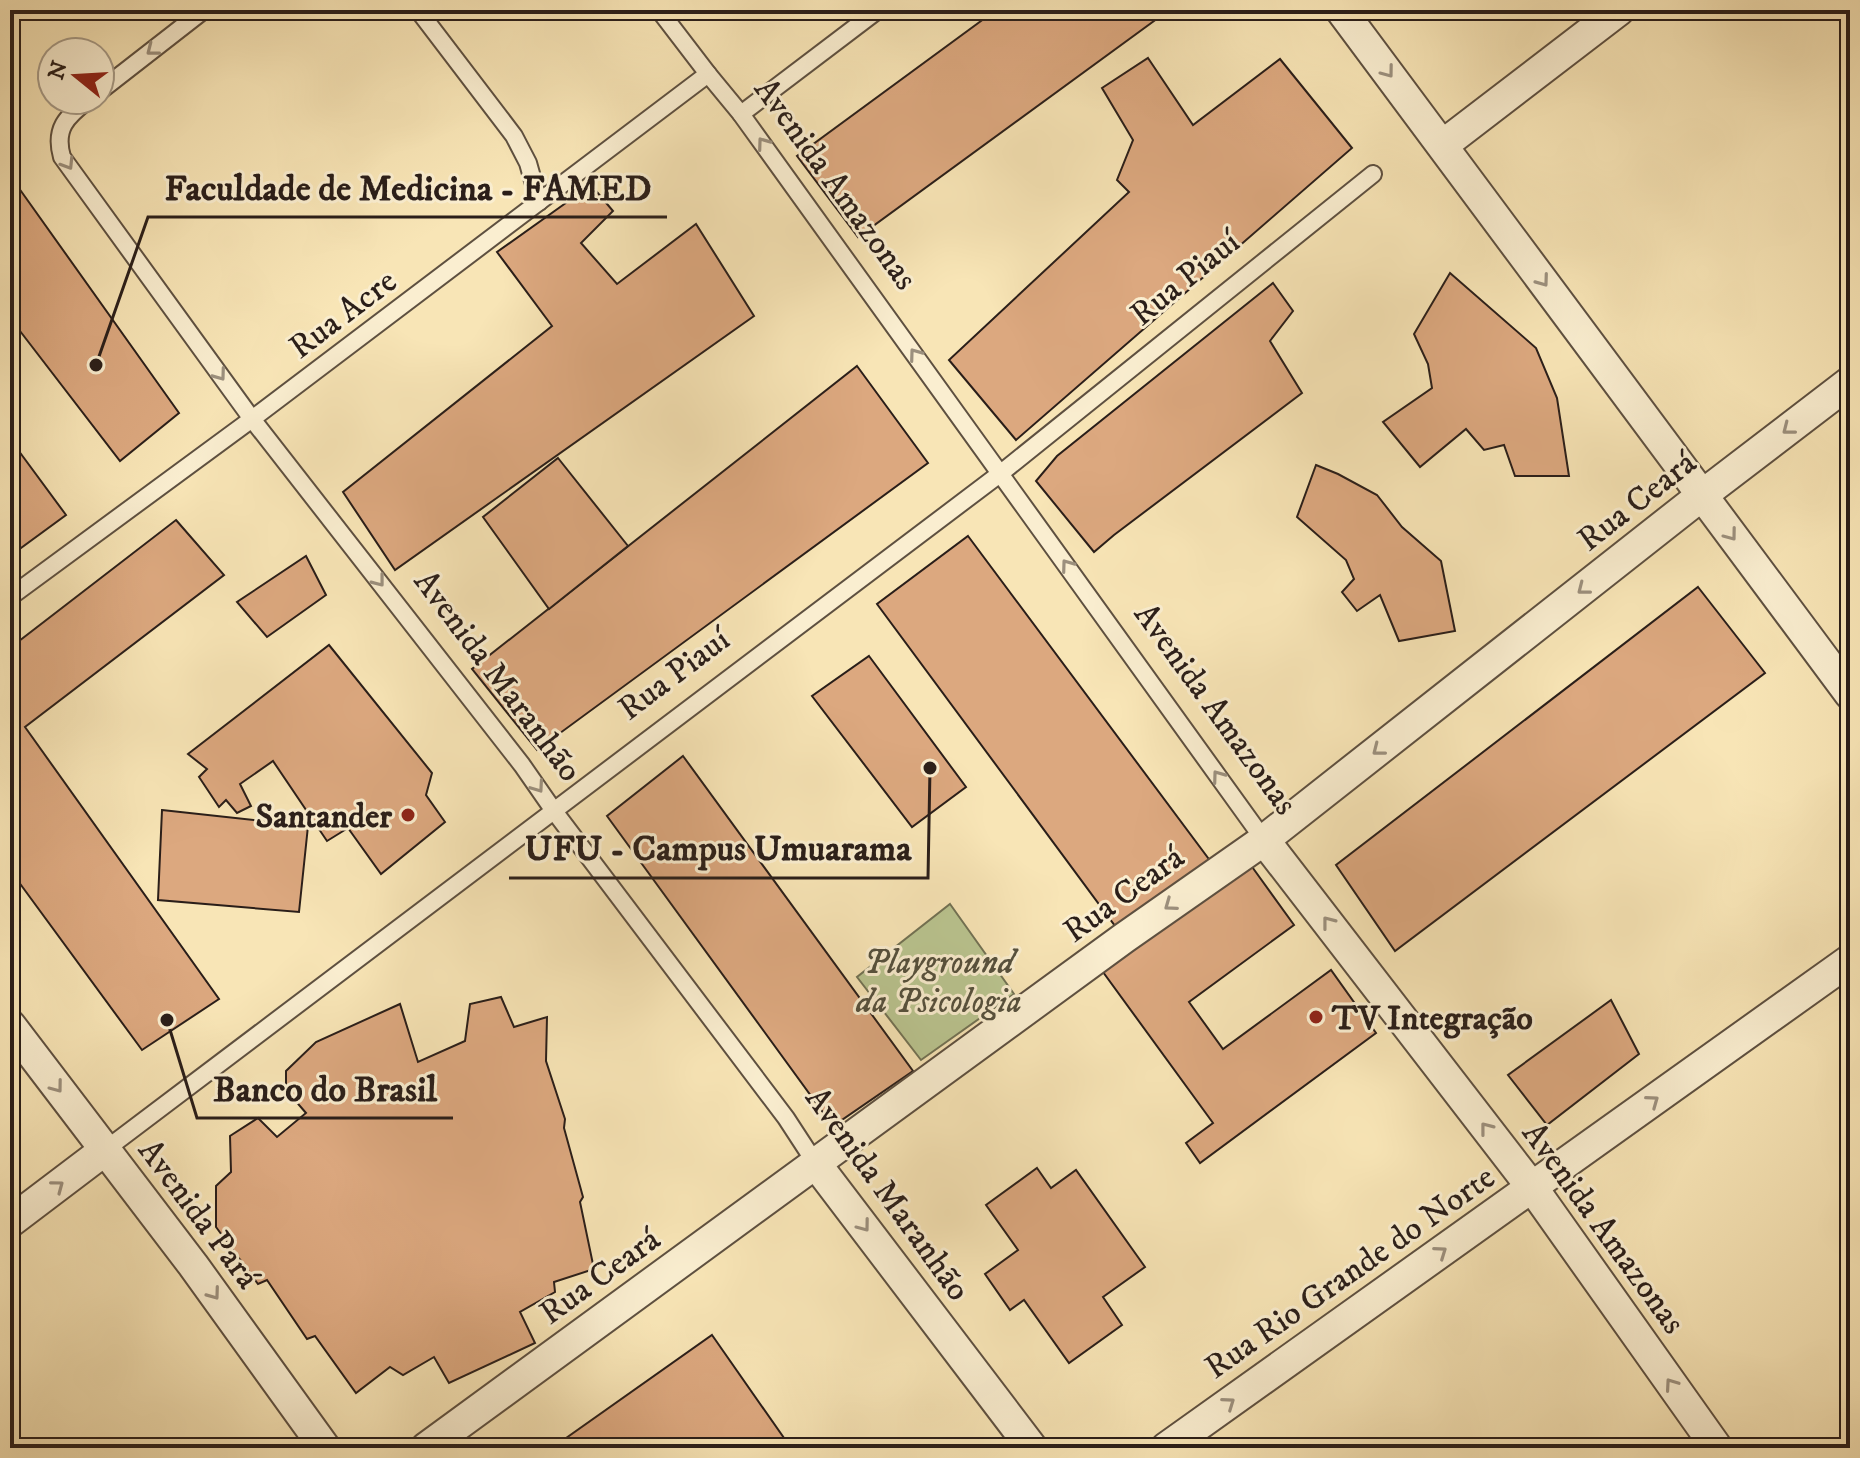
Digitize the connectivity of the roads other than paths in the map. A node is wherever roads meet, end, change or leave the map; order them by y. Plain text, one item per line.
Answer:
1 (204, 10) edge
2 (418, 10) edge
3 (659, 10) edge
4 (878, 10) edge
5 (1341, 10) edge
6 (1619, 10) edge
7 (708, 74) junction
8 (116, 79) edge
9 (741, 114) junction
10 (70, 116) edge
11 (1443, 145) junction
12 (1373, 174) dead end
13 (539, 202) junction
14 (1850, 382) edge
15 (252, 419) junction
16 (1001, 473) junction
17 (1701, 496) junction
18 (10, 597) edge
19 (1850, 694) edge
20 (554, 811) junction
21 (1264, 840) junction
22 (1850, 960) edge
23 (10, 1025) edge
24 (105, 1150) junction
25 (816, 1164) junction
26 (1532, 1187) junction
27 (10, 1222) edge
28 (325, 1448) edge
29 (426, 1448) edge
30 (1032, 1448) edge
31 (1166, 1448) edge
32 (1717, 1448) edge

1 -> 8 lane
2 - 13 lane
3 - 7 lane, Avenida Amazonas
4 - 9 lane
5 -> 11 street
6 - 11 street
7 - 9 lane, Avenida Amazonas
7 - 13 lane, Rua Acre
16 -> 9 lane, Avenida Amazonas
10 -> 15 lane, Avenida Maranhão
11 -> 17 street
12 - 16 lane, Rua Piauí
13 - 15 lane, Rua Acre
14 -> 17 street, Rua Ceará
15 - 18 lane, Rua Acre
15 -> 20 lane, Avenida Maranhão
16 - 20 lane, Rua Piauí
21 -> 16 lane, Avenida Amazonas
17 -> 19 street
17 -> 21 street, Rua Ceará
20 - 24 lane, Rua Piauí
20 - 25 lane, Avenida Maranhão
21 -> 25 street, Rua Ceará
26 -> 21 street, Avenida Amazonas
26 -> 22 street, Rua Rio Grande do Norte
23 -> 24 street, Avenida Pará
27 -> 24 street, Rua Piauí
24 -> 28 street, Avenida Pará
25 - 29 street, Rua Ceará
25 -> 30 street, Avenida Maranhão
31 -> 26 street, Rua Rio Grande do Norte
32 -> 26 street, Avenida Amazonas

